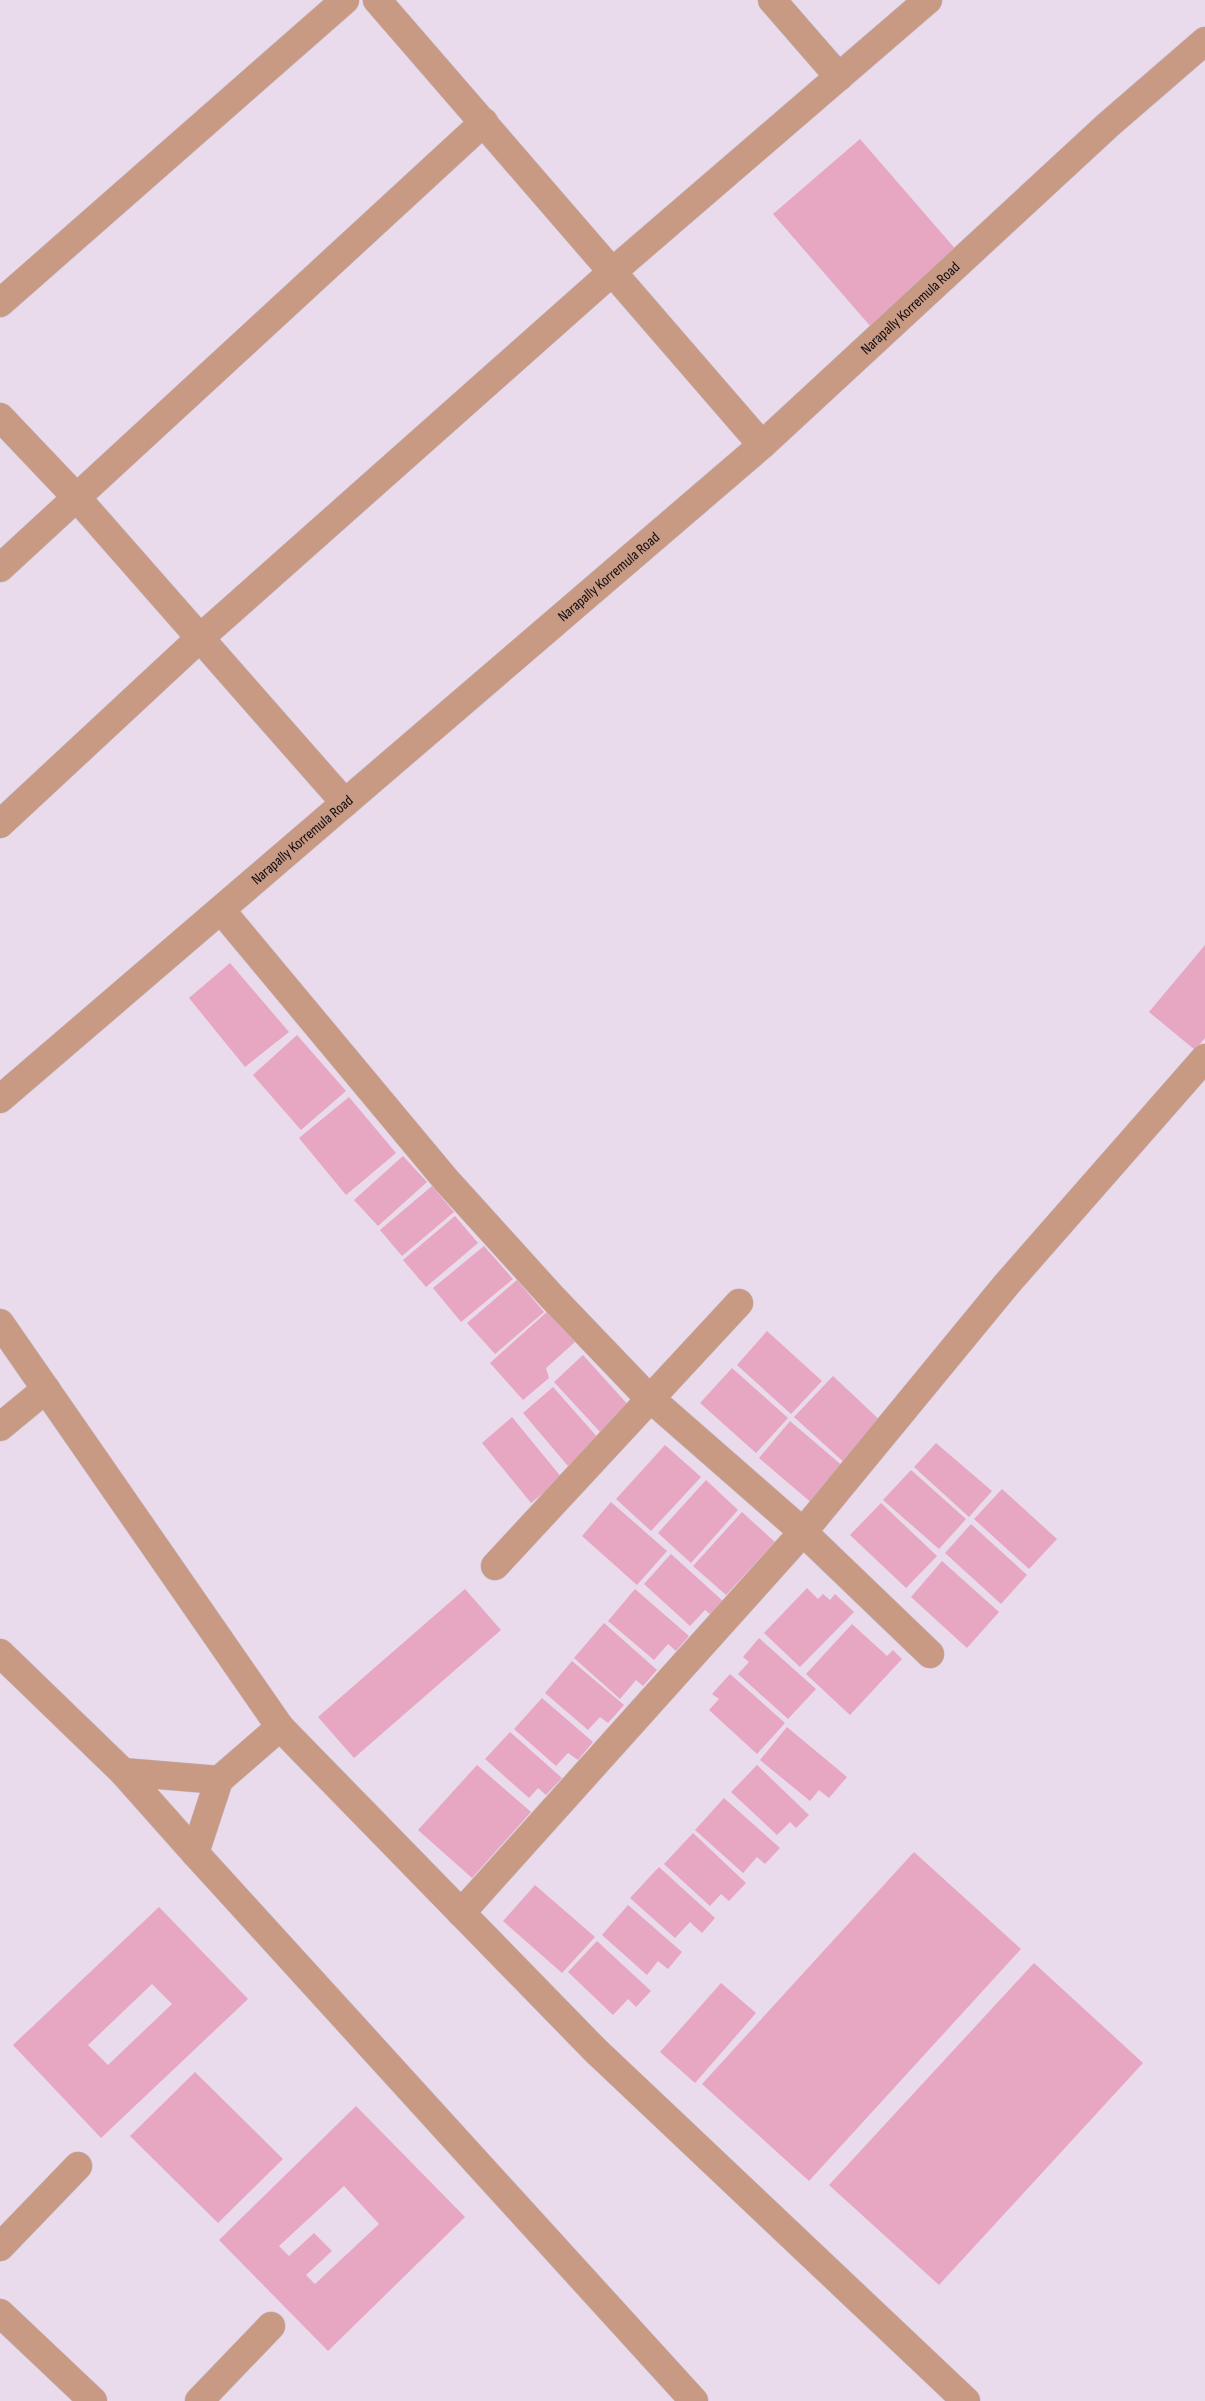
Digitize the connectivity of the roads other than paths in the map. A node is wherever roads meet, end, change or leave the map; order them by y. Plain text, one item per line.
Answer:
1 (345, 0) edge
2 (377, 0) edge
3 (772, 0) edge
4 (928, 0) edge
5 (1205, 41) edge
6 (839, 77) junction
7 (484, 122) junction
8 (611, 273) junction
9 (0, 303) edge
10 (0, 417) edge
11 (762, 445) junction
12 (77, 498) junction
13 (0, 568) edge
14 (200, 638) junction
15 (345, 803) junction
16 (0, 824) edge
17 (221, 910) junction
18 (1205, 1058) edge
19 (4, 1088) edge
20 (739, 1303) dead end
21 (0, 1323) edge
22 (46, 1389) junction
23 (651, 1399) junction
24 (0, 1427) edge
25 (803, 1532) junction
26 (495, 1566) dead end
27 (0, 1652) edge
28 (930, 1654) dead end
29 (280, 1727) junction
30 (122, 1772) junction
31 (219, 1780) junction
32 (195, 1853) junction
33 (461, 1913) junction
34 (78, 2166) dead end
35 (0, 2248) edge
36 (0, 2313) edge
37 (271, 2326) dead end
38 (93, 2401) edge
39 (199, 2401) edge
40 (694, 2401) edge
41 (966, 2401) edge

1 - 9 street
2 - 7 street
3 - 6 street
4 - 6 street
5 - 11 street, Narapally Korremula Road
6 - 8 street
7 - 8 street
7 - 12 street
8 - 11 street
8 - 14 street
10 - 12 street
11 - 15 street, Narapally Korremula Road
12 - 13 street
12 - 14 street
14 - 15 street
14 - 16 street
15 - 17 street, Narapally Korremula Road
17 - 19 street, Narapally Korremula Road
17 - 23 street
18 - 25 street
20 - 23 street
21 - 22 street
22 - 24 street
22 - 29 street
23 - 25 street
23 - 26 street
25 - 28 street
25 - 33 street
27 - 30 street
29 - 31 street
29 - 33 street
30 - 31 street
30 - 32 street
31 - 32 street
32 - 40 street
33 - 41 street
34 - 35 street
36 - 38 street
37 - 39 street

